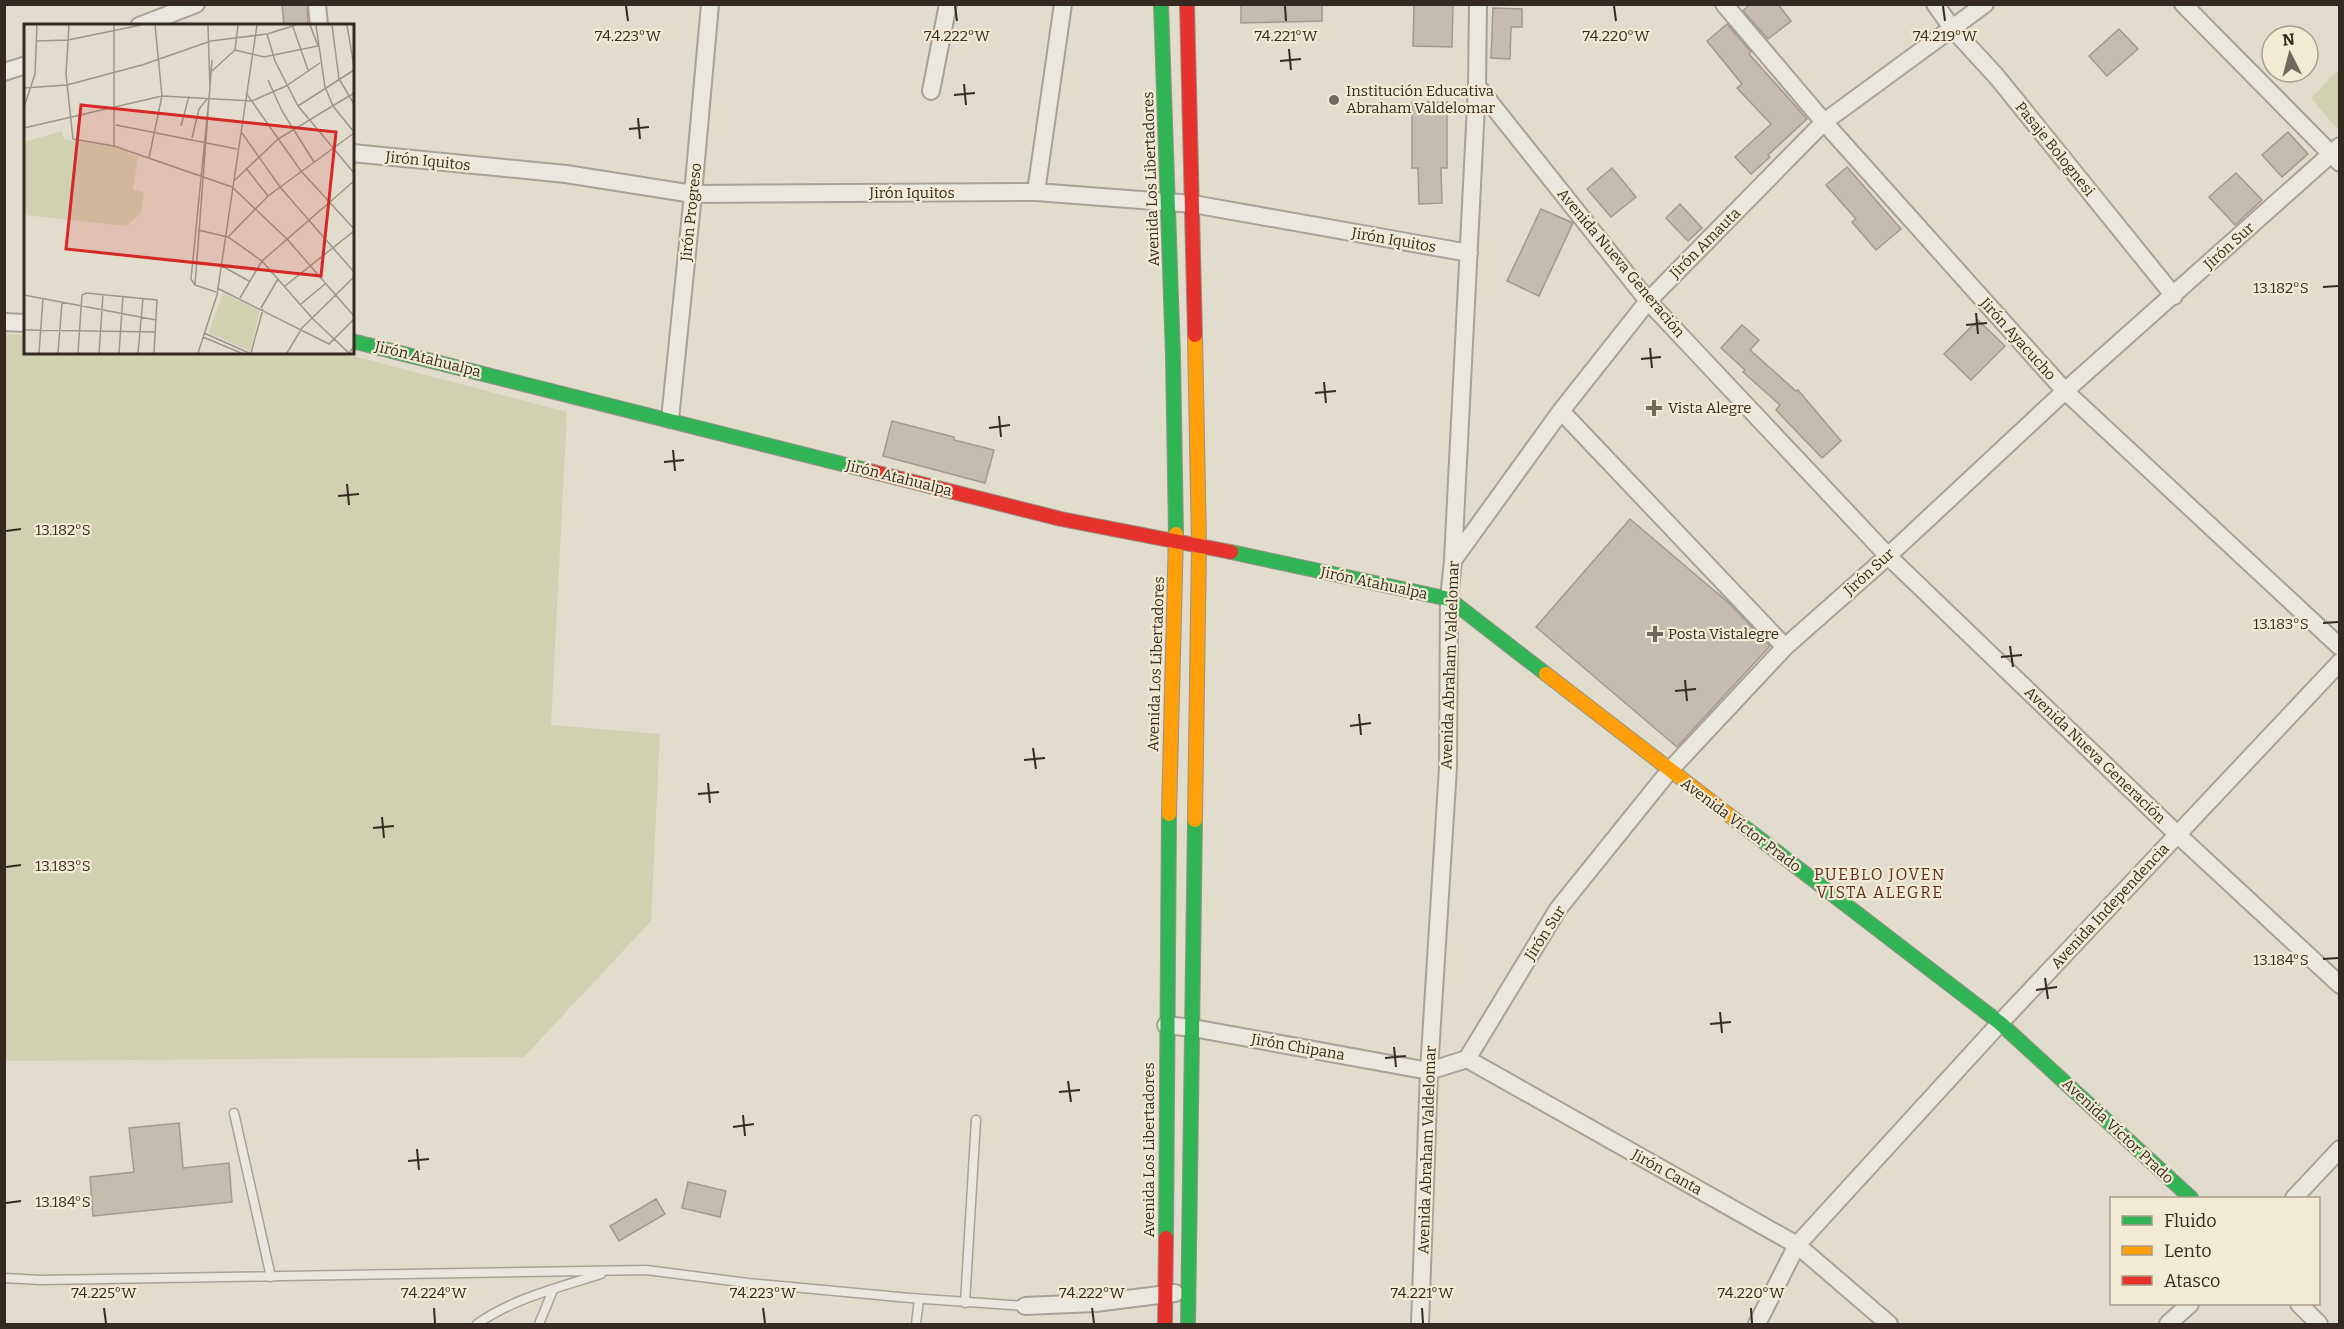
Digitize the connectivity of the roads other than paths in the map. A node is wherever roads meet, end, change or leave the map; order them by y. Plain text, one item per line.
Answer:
1 (196, 4) edge
2 (317, 4) edge
3 (710, 4) edge
4 (948, 4) edge
5 (1063, 4) edge
6 (1161, 4) edge
7 (1187, 4) edge
8 (1478, 4) edge
9 (1724, 4) edge
10 (1935, 4) edge
11 (1984, 4) edge
12 (2183, 4) edge
13 (144, 24) edge
14 (319, 24) edge
15 (1952, 28) junction
16 (24, 66) edge
17 (4, 72) edge
18 (1477, 86) junction
19 (932, 91) dead end
20 (1824, 122) junction
21 (354, 153) edge
22 (2336, 155) edge
23 (1036, 192) junction
24 (693, 194) junction
25 (1168, 202) junction
26 (1193, 204) junction
27 (1469, 253) junction
28 (2174, 296) junction
29 (1648, 300) junction
30 (4, 322) edge
31 (24, 323) edge
32 (354, 341) edge
33 (2065, 391) junction
34 (1561, 411) junction
35 (670, 419) junction
36 (1176, 542) junction
37 (1200, 545) junction
38 (1888, 556) junction
39 (1453, 560) junction
40 (1449, 599) junction
41 (1785, 647) junction
42 (2340, 647) edge
43 (2340, 662) edge
44 (1670, 770) junction
45 (2177, 834) junction
46 (1168, 838) junction
47 (1195, 840) junction
48 (1168, 906) junction
49 (1194, 906) junction
50 (2340, 985) edge
51 (2000, 1023) junction
52 (1166, 1025) junction
53 (1192, 1028) junction
54 (1467, 1059) junction
55 (1429, 1071) junction
56 (234, 1113) dead end
57 (976, 1120) dead end
58 (2340, 1149) edge
59 (2190, 1197) edge
60 (2295, 1197) edge
61 (1797, 1245) junction
62 (610, 1270) junction
63 (271, 1277) junction
64 (4, 1278) edge
65 (553, 1290) junction
66 (1188, 1292) junction
67 (1166, 1293) junction
68 (919, 1299) junction
69 (965, 1304) junction
70 (2189, 1305) edge
71 (2299, 1305) edge
72 (1025, 1306) joint
73 (1423, 1323) edge
74 (477, 1324) edge
75 (539, 1324) edge
76 (916, 1324) edge
77 (1165, 1324) edge
78 (1188, 1324) edge
79 (1757, 1324) edge
80 (1888, 1324) edge
81 (2168, 1324) edge
82 (2319, 1324) edge

1 - 13 street
2 - 14 street
3 - 24 street, Jirón Progreso
4 - 19 street
5 - 23 street
6 - 25 street, Avenida Los Libertadores
7 - 26 street
8 - 18 street, Avenida Abraham Valdelomar
9 - 20 street, Jirón Ayacucho
10 - 15 street, Pasaje Bolognesi
11 - 15 street, Jirón Amauta
12 - 22 street
15 - 20 street, Jirón Amauta
15 - 28 street, Pasaje Bolognesi
16 - 17 street
18 - 27 street, Avenida Abraham Valdelomar
18 - 29 street, Avenida Nueva Generación
20 - 29 street, Jirón Amauta
20 - 33 street, Jirón Ayacucho
21 - 24 street, Jirón Iquitos
22 - 28 street, Jirón Sur
23 - 24 street, Jirón Iquitos
23 - 25 street, Jirón Iquitos
24 - 35 street, Jirón Progreso
25 - 26 street, Jirón Iquitos
25 - 36 street, Avenida Los Libertadores
26 - 27 street, Jirón Iquitos
26 - 37 street
27 - 39 street, Avenida Abraham Valdelomar
28 - 33 street, Jirón Sur
29 - 34 street, Jirón Amauta
29 - 38 street, Avenida Nueva Generación
30 - 31 street
32 - 35 street, Jirón Atahualpa
33 - 38 street, Jirón Sur
33 - 42 street, Jirón Ayacucho
34 - 39 street, Jirón Amauta
34 - 41 street
35 - 36 street, Jirón Atahualpa
36 - 37 street, Jirón Atahualpa
36 - 46 street, Avenida Los Libertadores
37 - 40 street, Jirón Atahualpa
37 - 47 street
38 - 41 street, Jirón Sur
38 - 45 street, Avenida Nueva Generación
39 - 40 street, Avenida Abraham Valdelomar
40 - 44 street, Avenida Víctor Prado
40 - 55 street, Avenida Abraham Valdelomar
41 - 44 street, Jirón Sur
43 - 45 street, Avenida Independencia
44 - 51 street, Avenida Víctor Prado
44 - 54 street, Jirón Sur
45 - 50 street, Avenida Nueva Generación
45 - 51 street, Avenida Independencia
46 - 47 street
46 - 48 street, Avenida Los Libertadores
47 - 49 street
48 - 49 street
48 - 52 street, Avenida Los Libertadores
49 - 53 street
51 - 59 street, Avenida Víctor Prado
51 - 61 street, Avenida Independencia
52 - 53 street, Jirón Chipana
52 - 67 street, Avenida Los Libertadores
53 - 55 street, Jirón Chipana
53 - 66 street
54 - 55 street
54 - 61 street, Jirón Canta
55 - 73 street, Avenida Abraham Valdelomar
56 - 63 lane
57 - 69 lane
58 - 60 street
61 - 79 street, Avenida Independencia
61 - 80 street, Jirón Canta
62 - 63 lane
62 - 65 lane
62 - 68 lane
63 - 64 lane
65 - 74 lane
65 - 75 lane
66 - 67 street
66 - 78 street
67 - 72 street
67 - 77 street, Avenida Los Libertadores
68 - 69 lane
68 - 76 lane
69 - 72 lane
70 - 81 street
71 - 82 street

